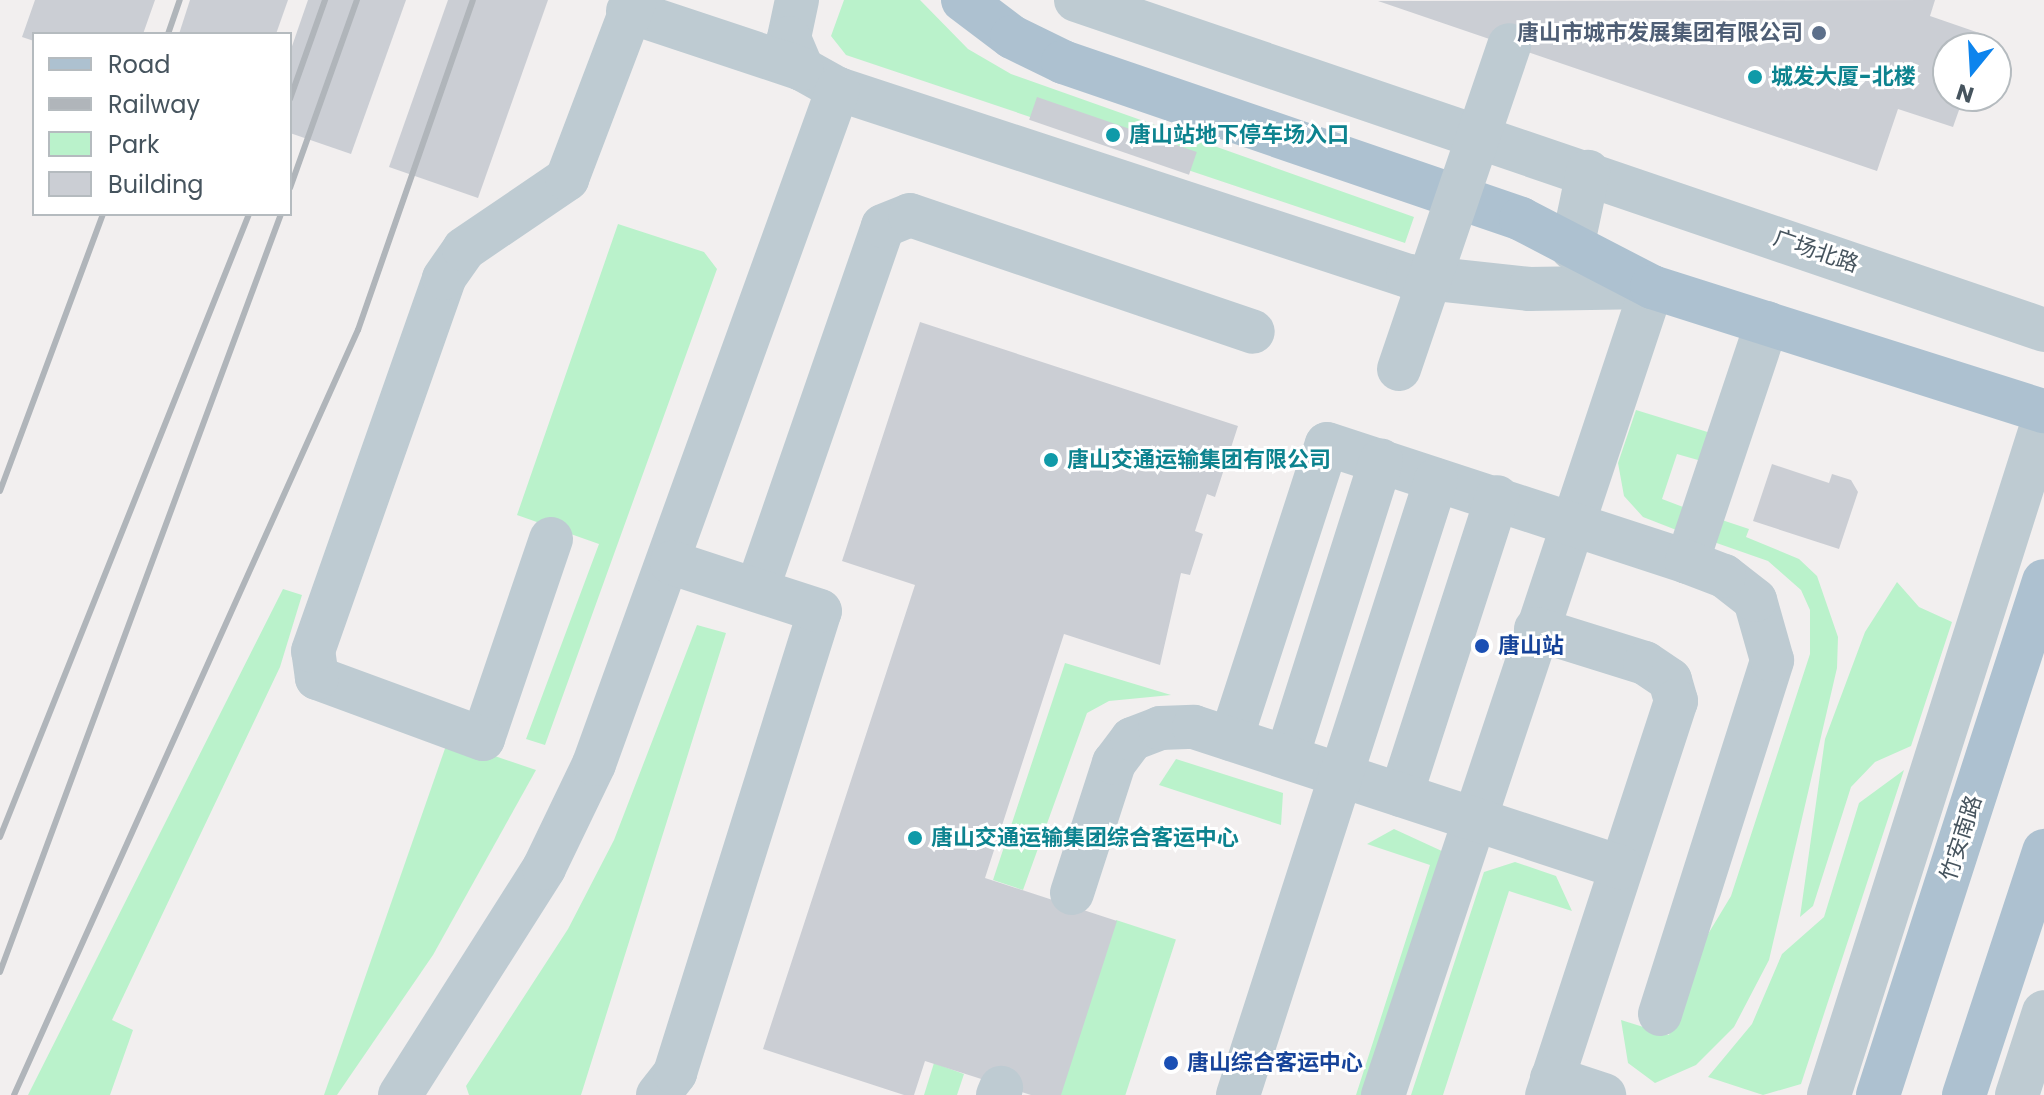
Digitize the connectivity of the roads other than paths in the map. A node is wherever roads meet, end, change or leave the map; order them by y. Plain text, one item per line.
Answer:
1 (797, 0) edge
2 (963, 0) edge
3 (1076, 0) edge
4 (631, 5) edge
5 (1509, 45) dead end
6 (820, 79) junction
7 (1588, 172) junction
8 (1572, 248) junction
9 (1652, 287) junction
10 (1767, 323) junction
11 (2044, 330) edge
12 (1253, 332) dead end
13 (1399, 369) dead end
14 (2044, 411) edge
15 (2044, 419) edge
16 (1381, 461) junction
17 (1436, 480) junction
18 (1497, 497) junction
19 (1576, 523) junction
20 (551, 539) dead end
21 (1687, 562) junction
22 (672, 563) junction
23 (2044, 581) edge
24 (757, 590) junction
25 (1542, 631) junction
26 (1231, 739) junction
27 (1287, 757) junction
28 (1342, 775) junction
29 (1401, 795) junction
30 (1480, 821) junction
31 (2044, 851) edge
32 (1621, 867) junction
33 (1072, 893) dead end
34 (2044, 1012) edge
35 (1660, 1014) dead end
36 (1549, 1086) edge
37 (400, 1095) edge
38 (658, 1095) edge
39 (1238, 1095) edge
40 (1383, 1095) edge
41 (1398, 1095) edge
42 (1604, 1095) edge
43 (1829, 1095) edge
44 (1878, 1095) edge
45 (1964, 1095) edge
46 (2017, 1095) edge

1 - 6 street
2 - 8 main road
3 - 7 street, 广场北路
4 - 6 street
4 - 20 street
5 - 13 street, bridge
6 - 9 street
6 - 22 street
7 - 8 street
7 - 11 street, 广场北路
8 - 9 main road
9 - 10 main road
9 - 19 street
10 - 14 main road
10 - 21 street
12 - 24 street
15 - 43 street
16 - 17 street
16 - 26 street
16 - 27 street
17 - 18 street
17 - 28 street
18 - 19 street
18 - 29 street
19 - 21 street
19 - 25 street
21 - 35 street
22 - 24 street
22 - 37 street
23 - 44 main road, 竹安南路
24 - 38 street
25 - 30 street
25 - 32 street
26 - 27 street
26 - 33 street
27 - 28 street
28 - 29 street
28 - 39 street
29 - 30 street
30 - 32 street
30 - 40 street
30 - 41 street
31 - 45 main road
32 - 36 street
34 - 46 street
36 - 42 street

